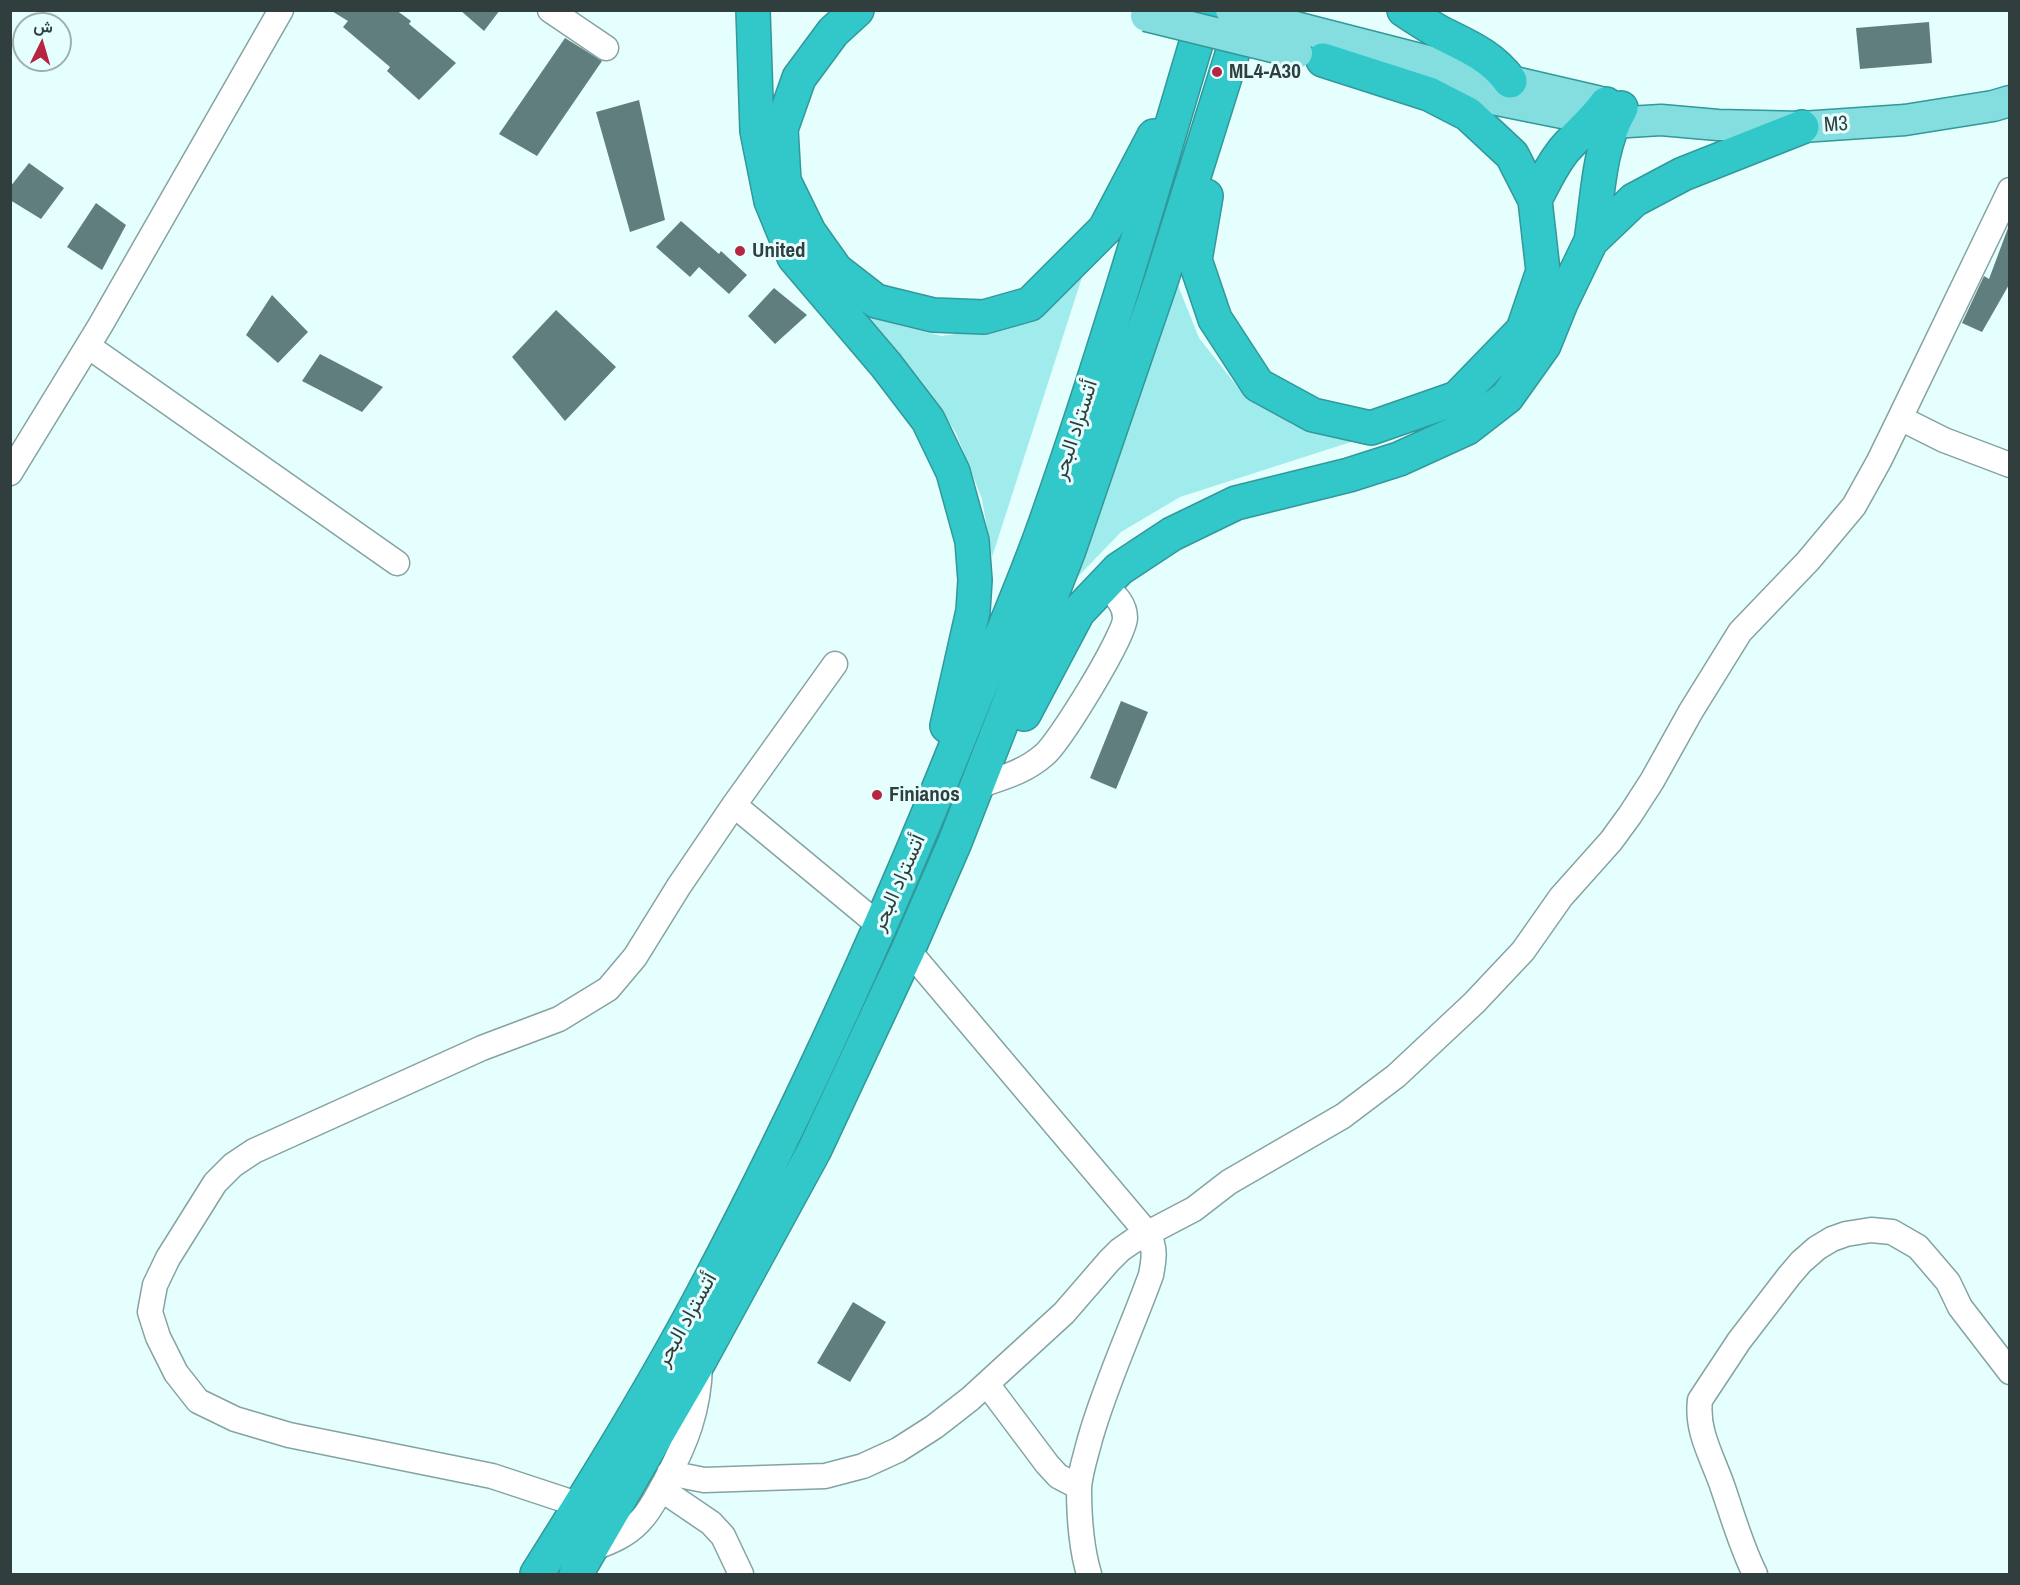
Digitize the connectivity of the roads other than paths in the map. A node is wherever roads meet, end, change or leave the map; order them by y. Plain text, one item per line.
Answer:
1 (281, 10) edge
2 (550, 10) edge
3 (753, 10) edge
4 (857, 10) edge
5 (1206, 10) edge
6 (1232, 10) edge
7 (1246, 10) edge
8 (1404, 10) edge
9 (1138, 13) edge
10 (836, 21) edge
11 (606, 48) dead end
12 (1308, 48) junction
13 (1187, 74) junction
14 (1510, 81) junction
15 (1218, 97) junction
16 (2010, 101) edge
17 (1608, 114) junction
18 (1802, 127) junction
19 (2010, 190) edge
20 (1535, 200) junction
21 (1591, 242) junction
22 (88, 346) junction
23 (1900, 418) junction
24 (2010, 465) edge
25 (10, 473) edge
26 (397, 562) dead end
27 (1104, 585) junction
28 (835, 664) dead end
29 (987, 783) junction
30 (734, 805) junction
31 (932, 808) junction
32 (955, 842) junction
33 (880, 926) junction
34 (908, 950) junction
35 (1148, 1234) junction
36 (700, 1360) junction
37 (2010, 1372) edge
38 (987, 1384) junction
39 (665, 1481) junction
40 (1079, 1487) junction
41 (580, 1505) junction
42 (584, 1561) edge
43 (537, 1575) edge
44 (741, 1575) edge
45 (1089, 1575) edge
46 (1755, 1575) edge

1 - 22 street
2 - 11 street
3 - 31 highway
4 - 10 highway
5 - 13 highway, أتستراد البحر
6 - 12 main road, bridge
7 - 15 highway, أتستراد البحر
8 - 14 highway
9 - 12 main road, bridge
10 - 13 highway
12 - 14 main road
12 - 17 main road
12 - 20 highway
13 - 31 highway, أتستراد البحر
14 - 17 main road
15 - 20 highway
15 - 32 highway, أتستراد البحر
16 - 18 main road, M3
17 - 18 main road, M3
17 - 20 highway
17 - 21 highway
18 - 21 highway
19 - 23 street
21 - 27 highway
22 - 25 street
22 - 26 street
23 - 24 street
23 - 35 street
27 - 29 highway
27 - 29 street
28 - 30 street
29 - 32 highway
30 - 33 street
30 - 41 street
31 - 33 highway, أتستراد البحر
32 - 34 highway, أتستراد البحر
33 - 41 highway, أتستراد البحر
34 - 35 street
34 - 36 highway, أتستراد البحر
35 - 38 street
35 - 40 street
36 - 39 street
36 - 42 highway, أتستراد البحر
37 - 46 street
38 - 39 street
38 - 40 street
39 - 42 street
39 - 44 street
40 - 45 street
41 - 43 highway, أتستراد البحر

